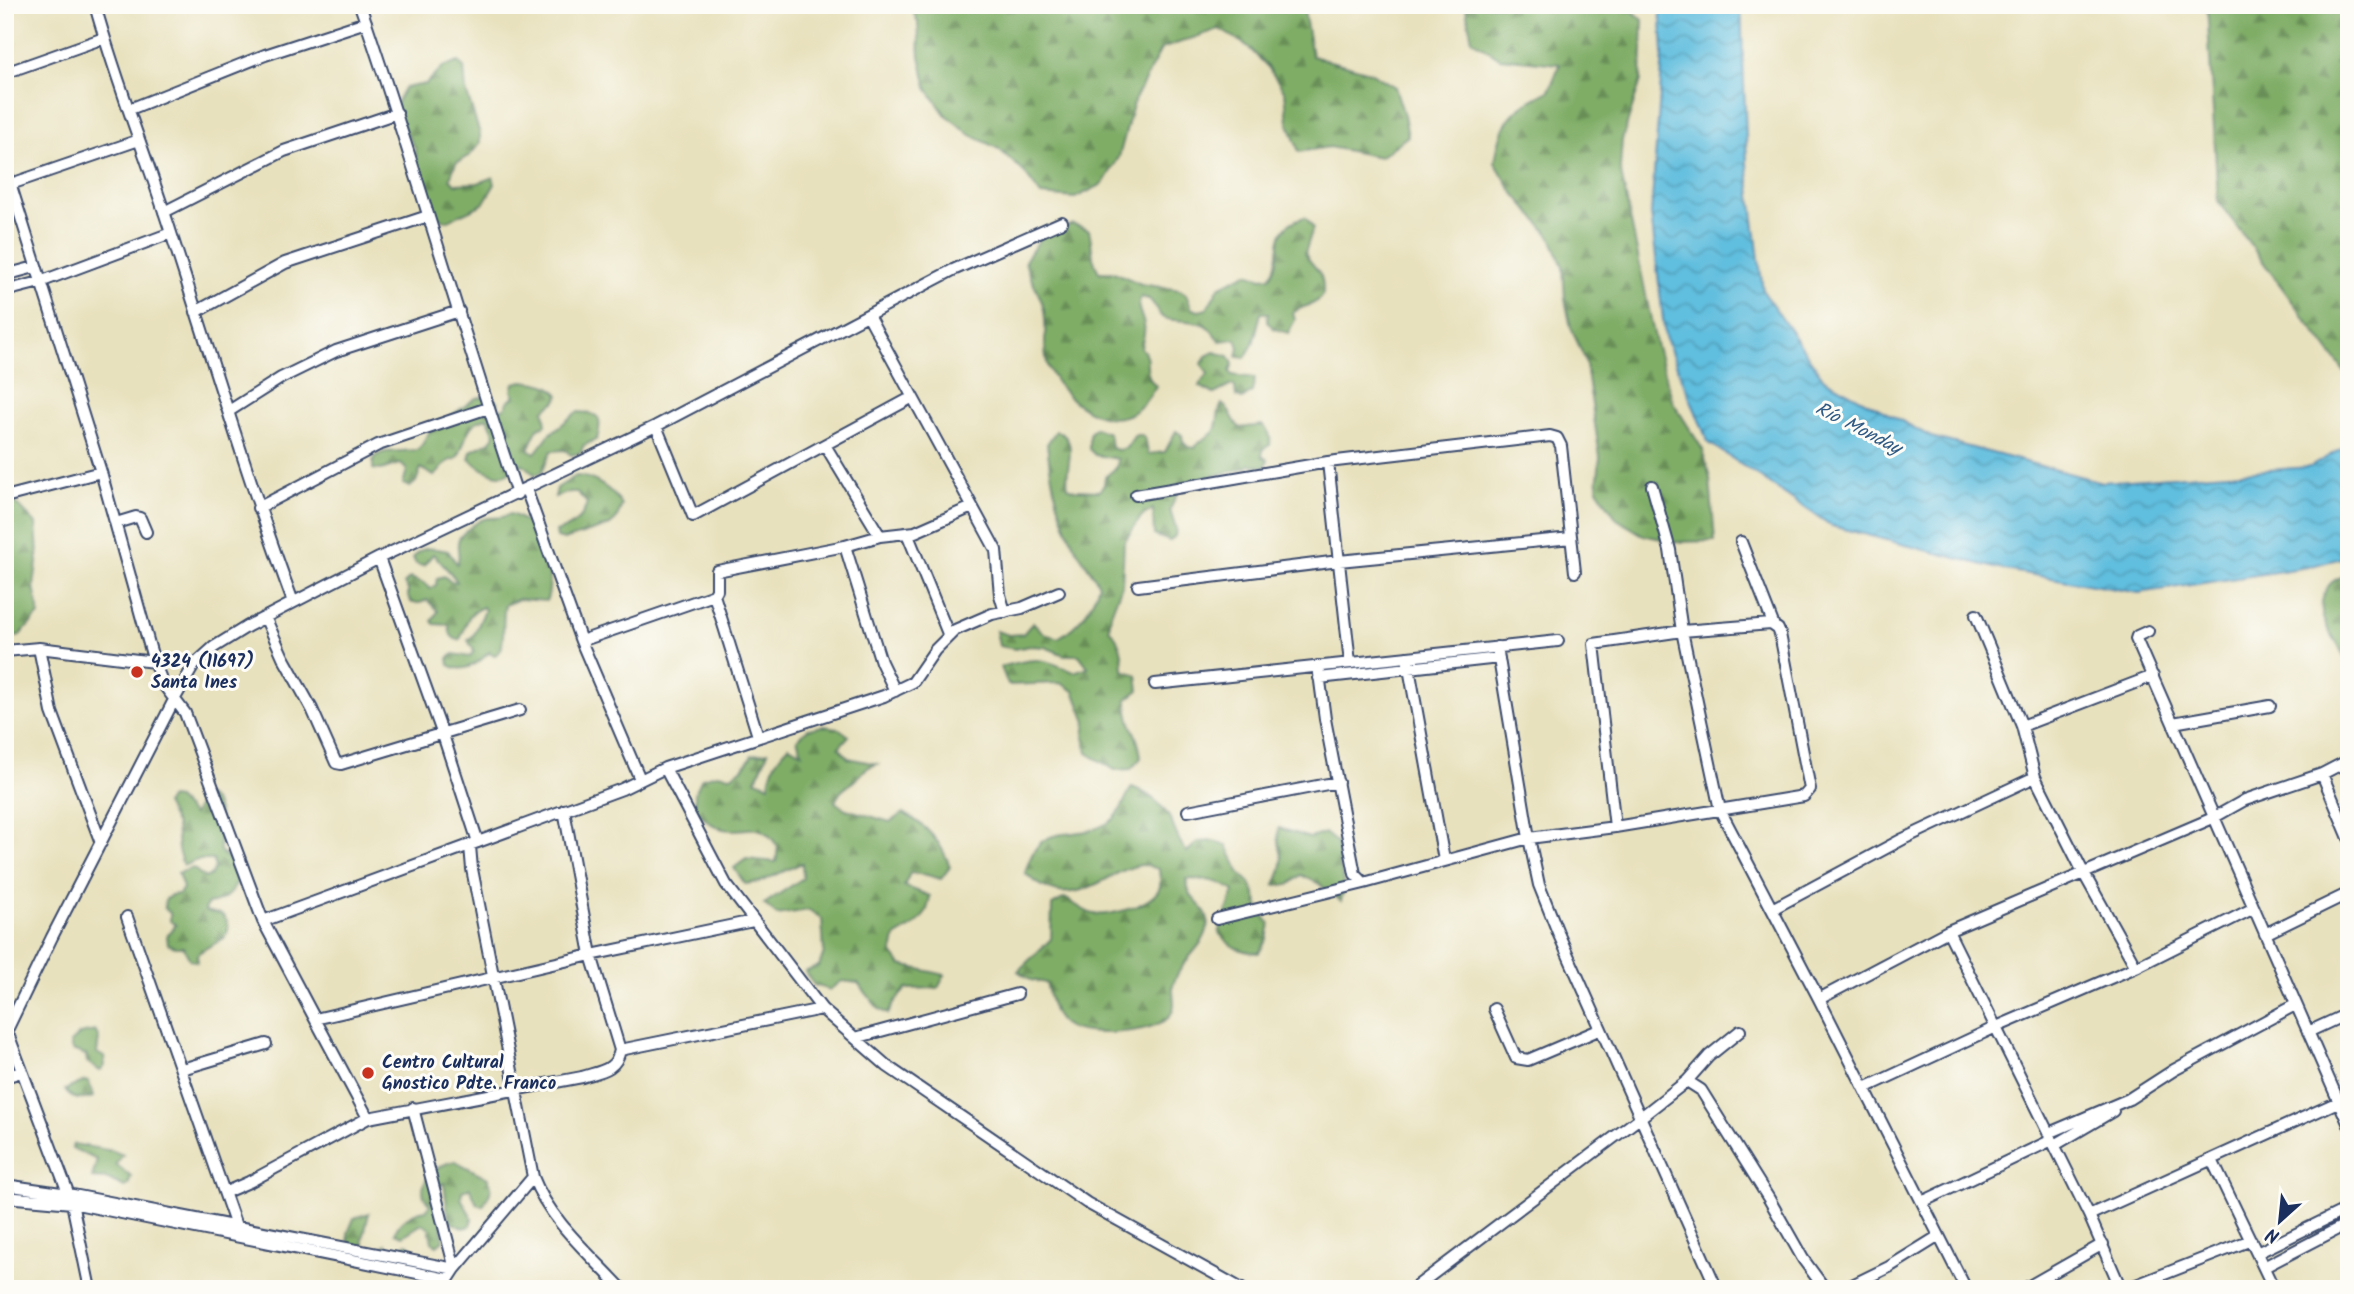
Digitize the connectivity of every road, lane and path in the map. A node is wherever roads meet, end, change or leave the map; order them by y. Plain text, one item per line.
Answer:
1 (95, 5) edge
2 (360, 5) edge
3 (366, 22) junction
4 (104, 38) junction
5 (5, 73) edge
6 (130, 109) junction
7 (397, 113) junction
8 (139, 140) junction
9 (5, 167) edge
10 (11, 184) junction
11 (164, 212) junction
12 (428, 216) junction
13 (1062, 222) dead end
14 (172, 233) junction
15 (35, 267) junction
16 (5, 275) edge
17 (40, 282) junction
18 (5, 291) edge
19 (459, 311) junction
20 (196, 312) junction
21 (868, 315) junction
22 (911, 398) junction
23 (488, 408) junction
24 (229, 411) junction
25 (656, 426) junction
26 (825, 445) junction
27 (1328, 462) junction
28 (101, 472) junction
29 (1652, 486) dead end
30 (522, 491) junction
31 (1136, 495) dead end
32 (5, 497) edge
33 (972, 507) junction
34 (258, 508) junction
35 (116, 523) junction
36 (146, 531) dead end
37 (907, 533) junction
38 (880, 536) junction
39 (1571, 538) junction
40 (1741, 542) dead end
41 (845, 547) junction
42 (379, 558) junction
43 (1339, 561) junction
44 (1575, 572) dead end
45 (1138, 586) dead end
46 (1059, 592) dead end
47 (714, 595) junction
48 (293, 602) junction
49 (1005, 612) junction
50 (1976, 615) dead end
51 (265, 617) junction
52 (1774, 626) junction
53 (1682, 631) junction
54 (2148, 631) dead end
55 (949, 636) junction
56 (1558, 640) dead end
57 (581, 641) junction
58 (39, 648) junction
59 (5, 652) edge
60 (1498, 653) junction
61 (154, 662) junction
62 (1408, 662) junction
63 (1350, 663) junction
64 (1319, 672) junction
65 (2153, 676) junction
66 (1155, 684) dead end
67 (895, 691) junction
68 (175, 698) junction
69 (2270, 706) dead end
70 (520, 710) dead end
71 (2173, 723) junction
72 (2022, 726) junction
73 (443, 735) junction
74 (758, 736) junction
75 (2349, 760) edge
76 (665, 768) junction
77 (2322, 774) junction
78 (2035, 777) junction
79 (640, 779) junction
80 (1338, 782) junction
81 (564, 810) junction
82 (1720, 810) junction
83 (1188, 811) dead end
84 (2213, 818) junction
85 (1615, 827) junction
86 (1529, 838) junction
87 (2349, 838) edge
88 (101, 843) junction
89 (474, 844) junction
90 (1444, 860) junction
91 (2083, 872) junction
92 (1364, 883) junction
93 (2349, 893) edge
94 (2254, 908) junction
95 (1772, 909) junction
96 (127, 917) dead end
97 (1217, 919) dead end
98 (263, 921) junction
99 (752, 921) junction
100 (1948, 931) junction
101 (2265, 934) junction
102 (591, 955) junction
103 (2136, 967) junction
104 (493, 978) junction
105 (1017, 994) dead end
106 (1819, 999) junction
107 (2295, 1005) junction
108 (822, 1009) junction
109 (1494, 1009) dead end
110 (2349, 1013) edge
111 (315, 1019) junction
112 (6, 1028) edge
113 (1994, 1028) junction
114 (1601, 1029) junction
115 (1740, 1031) dead end
116 (2308, 1032) junction
117 (855, 1038) junction
118 (265, 1044) dead end
119 (620, 1050) junction
120 (182, 1069) junction
121 (21, 1072) junction
122 (5, 1077) edge
123 (1687, 1081) junction
124 (1865, 1088) junction
125 (514, 1090) junction
126 (2337, 1102) junction
127 (413, 1108) junction
128 (1641, 1117) junction
129 (368, 1118) junction
130 (2349, 1125) edge
131 (2052, 1139) junction
132 (2213, 1160) junction
133 (533, 1177) junction
134 (5, 1185) edge
135 (226, 1192) junction
136 (5, 1197) edge
137 (70, 1198) junction
138 (1922, 1202) junction
139 (2349, 1208) edge
140 (2089, 1216) junction
141 (2349, 1223) edge
142 (236, 1226) junction
143 (1939, 1236) junction
144 (2251, 1240) junction
145 (2102, 1244) junction
146 (2257, 1253) junction
147 (2264, 1267) junction
148 (455, 1269) junction
149 (445, 1284) edge
150 (90, 1289) edge
151 (622, 1289) edge
152 (1242, 1289) edge
153 (1413, 1289) edge
154 (1717, 1289) edge
155 (1825, 1289) edge
156 (1844, 1289) edge
157 (1966, 1289) edge
158 (2024, 1289) edge
159 (2121, 1289) edge
160 (2126, 1289) edge
161 (2274, 1289) edge

1 - 4 street
2 - 3 street
3 - 6 street
3 - 7 street
4 - 5 street
4 - 6 street
6 - 8 street
7 - 11 street
7 - 12 street
8 - 10 street
8 - 11 street
9 - 10 street
10 - 15 street
11 - 14 street
12 - 19 street
12 - 20 street
13 - 21 street
14 - 17 street
14 - 20 street
15 - 16 street
15 - 17 street
17 - 18 street
17 - 28 street
19 - 23 street
19 - 24 street
20 - 24 street
21 - 22 street
21 - 25 street
22 - 26 street
22 - 33 street
23 - 30 street
23 - 34 street
24 - 34 street
25 - 26 street
25 - 30 street
26 - 38 street
27 - 31 street
27 - 39 street
27 - 43 street
28 - 32 street
28 - 35 street
29 - 53 street
30 - 42 street
30 - 57 street
33 - 37 street
33 - 49 street
34 - 48 street
35 - 36 street
35 - 61 street
37 - 38 street
37 - 55 street
38 - 41 street
39 - 43 street
39 - 44 street
40 - 52 street
41 - 47 street
41 - 67 street
42 - 48 street
42 - 73 street
43 - 45 street
43 - 63 street
46 - 49 street
47 - 57 street
47 - 74 street
48 - 51 street
49 - 55 street
50 - 72 street
51 - 68 street
51 - 73 street
52 - 53 street
52 - 82 street
53 - 82 street
53 - 85 street
54 - 65 street
55 - 67 street
56 - 60 street
57 - 79 street
58 - 59 street
58 - 61 street
58 - 88 street
60 - 62 street
60 - 86 street
61 - 68 street
62 - 63 street
62 - 64 street
62 - 90 street
63 - 64 street
64 - 66 street
64 - 80 street
65 - 71 street
65 - 72 street
67 - 74 street
68 - 88 street
68 - 98 street
69 - 71 street
70 - 73 street
71 - 84 street
72 - 78 street
73 - 89 street
74 - 76 street
75 - 77 street
76 - 79 street
76 - 99 street
77 - 84 street
77 - 87 street
78 - 91 street
78 - 95 street
79 - 81 street
80 - 83 street
80 - 92 street
81 - 89 street
81 - 102 street
82 - 85 street
82 - 95 street
84 - 91 street
84 - 94 street
85 - 86 street
86 - 90 street
86 - 114 street
88 - 112 street
89 - 98 street
89 - 104 street
90 - 92 street
91 - 100 street
91 - 103 street
92 - 97 street
93 - 101 street
94 - 101 street
94 - 103 street
95 - 106 street
96 - 120 street
98 - 111 street
99 - 102 street
99 - 108 street
100 - 106 street
100 - 113 street
101 - 107 street
102 - 104 street
102 - 119 street
103 - 113 street
104 - 111 street
104 - 125 street
105 - 117 street
106 - 124 street
107 - 116 street
107 - 131 street
108 - 117 street
108 - 119 street
109 - 114 street
110 - 116 street
111 - 129 street
112 - 121 street
113 - 124 street
113 - 131 street
114 - 128 street
115 - 123 street
116 - 126 street
117 - 152 street
118 - 120 street
119 - 125 street
120 - 135 street
121 - 122 street
121 - 137 street
123 - 128 street
123 - 155 street
124 - 138 street
125 - 127 street
125 - 133 street
126 - 130 street
126 - 132 street
127 - 129 street
127 - 148 street
128 - 153 street
128 - 154 street
129 - 135 street
131 - 138 street
131 - 140 street
132 - 140 street
132 - 144 street
133 - 148 street
133 - 151 street
134 - 137 street
135 - 142 street
136 - 137 street
137 - 142 street
137 - 149 street
137 - 150 street
138 - 143 street
139 - 146 street
140 - 145 street
141 - 147 street
142 - 148 street
143 - 156 street
143 - 157 street
144 - 146 street
144 - 160 street
145 - 158 street
145 - 159 street
146 - 147 street
147 - 161 street
148 - 149 street

